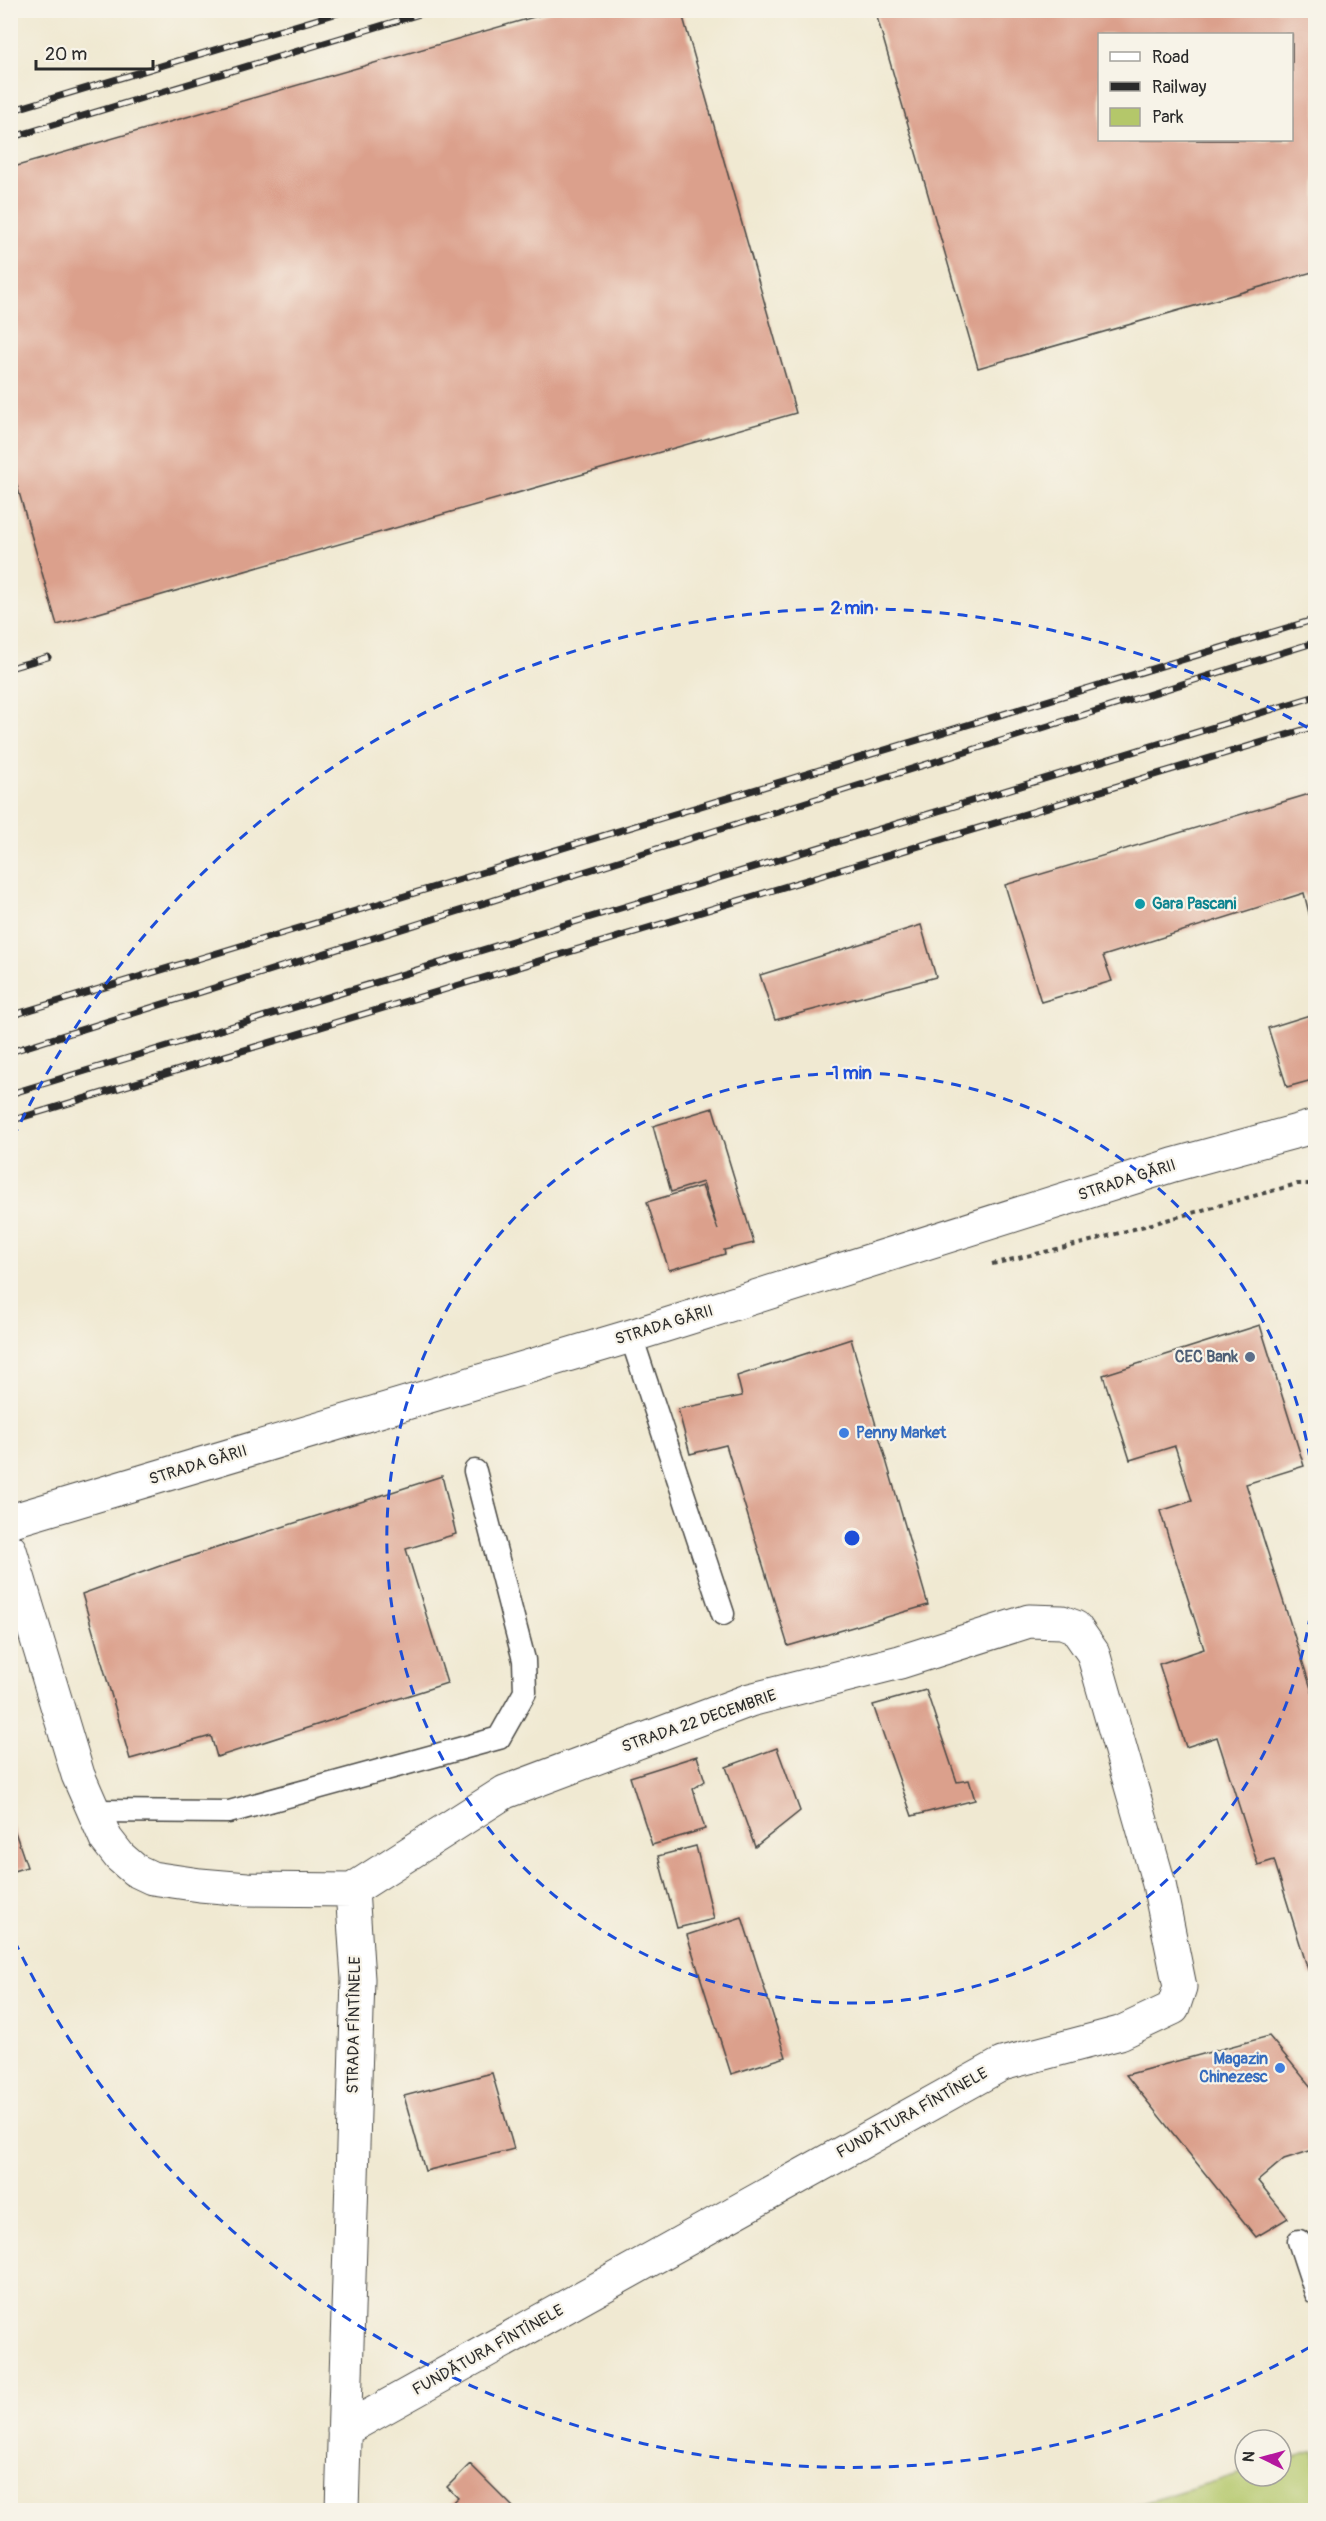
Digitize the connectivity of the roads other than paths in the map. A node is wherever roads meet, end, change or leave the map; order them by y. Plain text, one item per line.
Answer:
1 (1316, 1126) edge
2 (631, 1336) junction
3 (475, 1471) dead end
4 (10, 1521) edge
5 (10, 1550) edge
6 (723, 1614) dead end
7 (1093, 1653) joint
8 (93, 1811) junction
9 (352, 1890) junction
10 (1299, 2241) dead end
11 (1316, 2293) edge
12 (344, 2430) junction
13 (342, 2511) edge

1 - 2 street, STRADA GĂRII
2 - 4 street, STRADA GĂRII
2 - 6 lane
3 - 8 lane
5 - 8 street
7 - 9 street, STRADA 22 DECEMBRIE
7 - 12 street, FUNDĂTURA FÎNTÎNELE
8 - 9 street
9 - 12 street, STRADA FÎNTÎNELE
10 - 11 lane
12 - 13 street, STRADA FÎNTÎNELE

